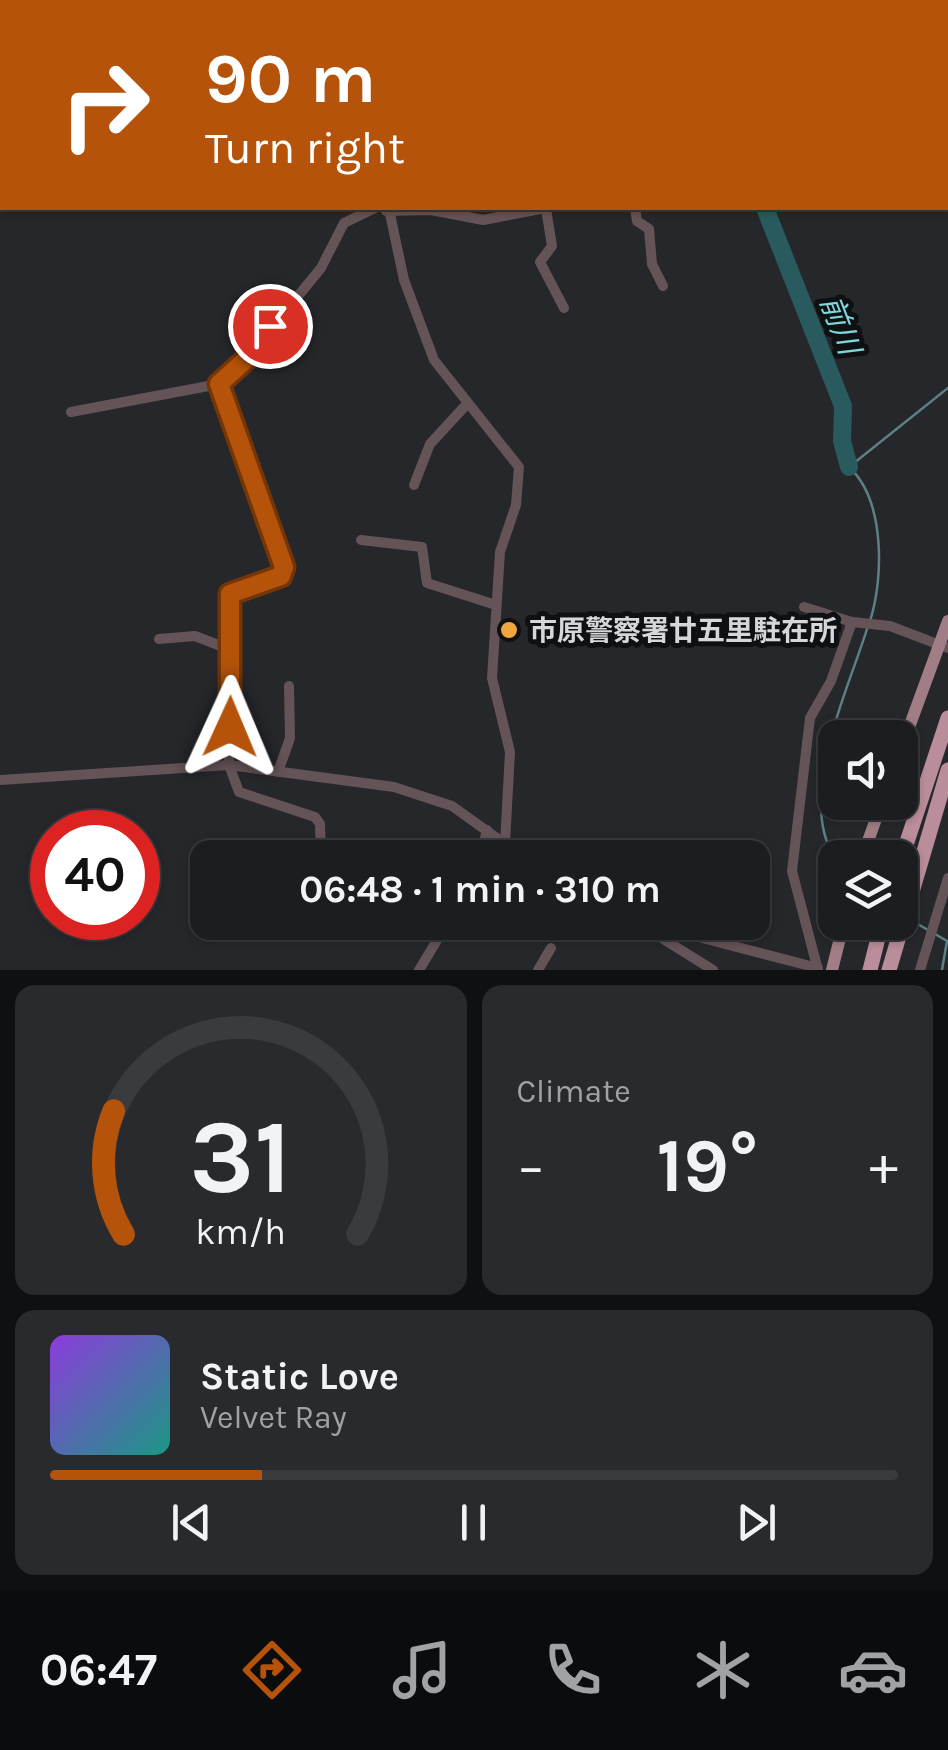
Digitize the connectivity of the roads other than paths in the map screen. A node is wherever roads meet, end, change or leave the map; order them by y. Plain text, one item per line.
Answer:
1 (382, 210) edge
2 (431, 210) edge
3 (431, 210) edge
4 (536, 210) edge
5 (546, 210) edge
6 (635, 210) edge
7 (663, 286) dead end
8 (564, 308) dead end
9 (219, 384) junction
10 (466, 405) junction
11 (71, 412) dead end
12 (414, 484) dead end
13 (361, 540) dead end
14 (496, 605) junction
15 (804, 607) dead end
16 (852, 622) junction
17 (948, 622) edge
18 (159, 640) dead end
19 (943, 646) edge
20 (231, 650) junction
21 (289, 686) dead end
22 (948, 718) edge
23 (913, 720) edge
24 (229, 765) junction
25 (948, 770) edge
26 (278, 772) junction
27 (0, 780) edge
28 (487, 830) junction
29 (320, 840) edge
30 (484, 840) edge
31 (501, 840) edge
32 (505, 840) edge
33 (907, 840) edge
34 (948, 878) edge
35 (945, 899) edge
36 (438, 940) edge
37 (667, 940) edge
38 (711, 940) edge
39 (836, 940) edge
40 (878, 940) edge
41 (550, 948) dead end
42 (891, 962) edge
43 (422, 969) edge
44 (822, 969) edge
45 (538, 970) edge
46 (713, 970) edge
47 (870, 970) edge
48 (920, 970) edge

1 - 3 street
1 - 9 street
1 - 10 street
2 - 4 street
5 - 8 street
6 - 7 street
9 - 11 street
9 - 20 street
10 - 12 street
10 - 14 street
13 - 14 street
14 - 32 street
15 - 16 street
16 - 19 street
16 - 44 street
17 - 19 main road
18 - 20 street
19 - 23 main road
20 - 24 street
21 - 26 street
22 - 33 highway
24 - 26 street
24 - 27 street
24 - 29 street
25 - 42 highway
26 - 28 street
28 - 30 street
28 - 31 street
34 - 35 street
35 - 48 street
36 - 43 street
37 - 46 street
38 - 44 street
39 - 44 main road
40 - 47 highway
41 - 45 street

